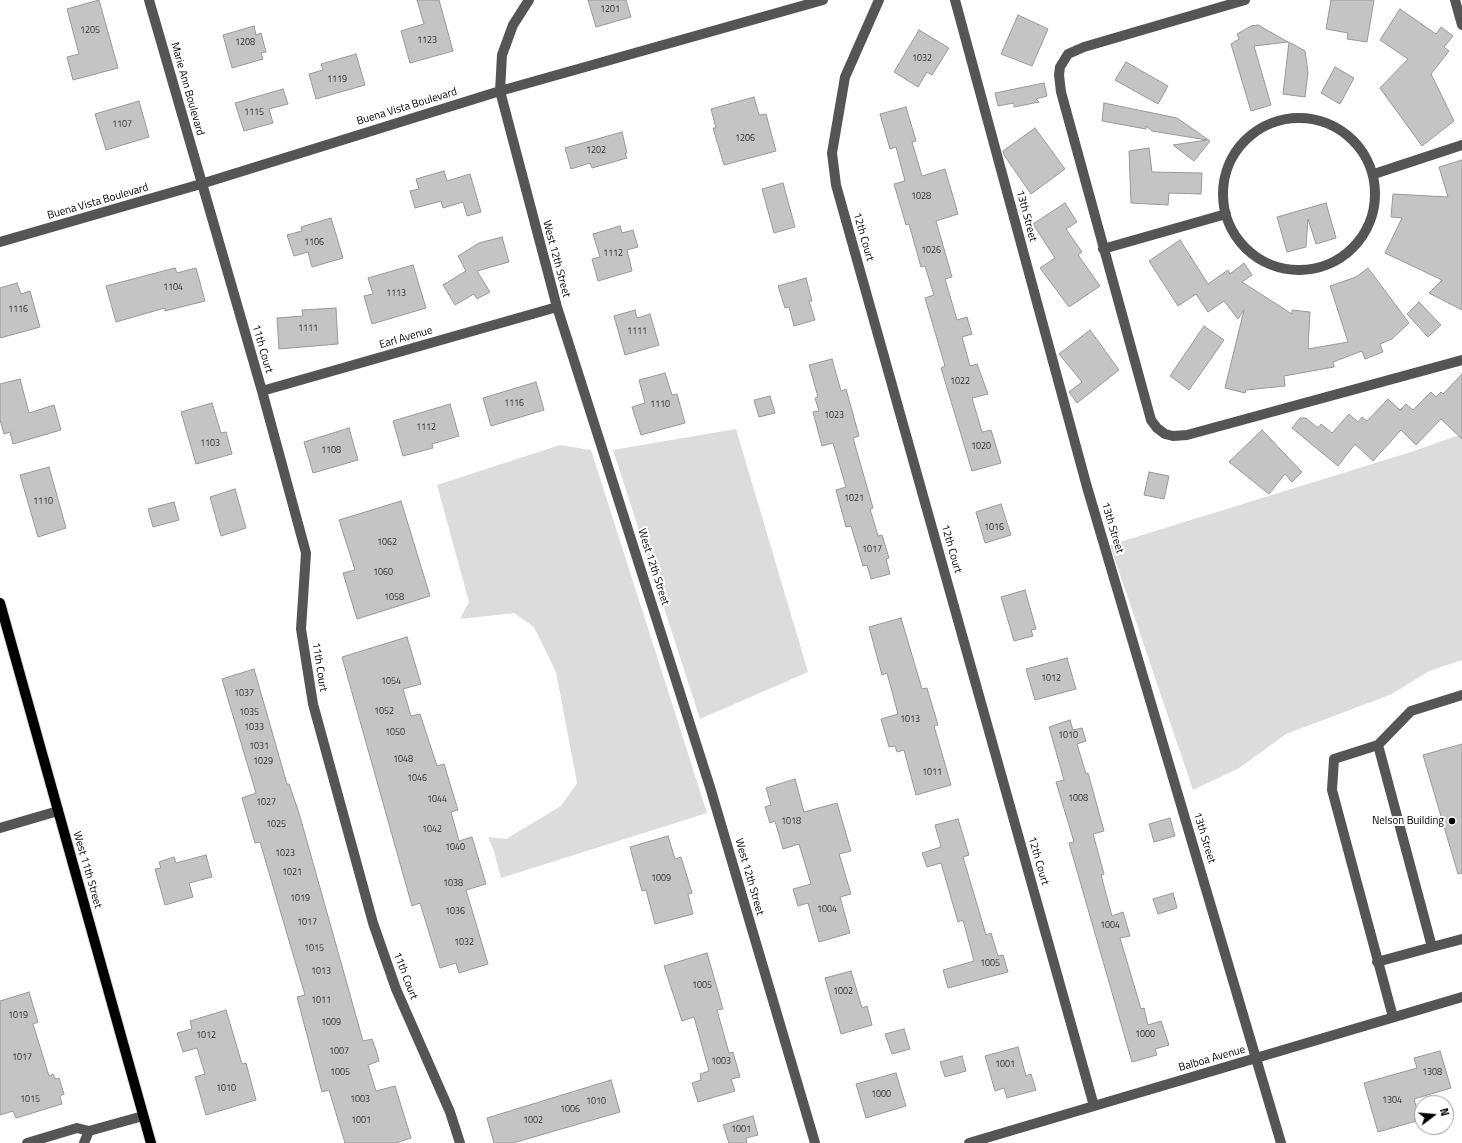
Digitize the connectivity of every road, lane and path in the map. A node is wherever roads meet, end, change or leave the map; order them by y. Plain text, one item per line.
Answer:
1 (149, 0) edge
2 (530, 0) edge
3 (823, 0) edge
4 (879, 0) edge
5 (955, 0) edge
6 (1245, 0) edge
7 (1455, 0) edge
8 (1462, 26) edge
9 (500, 91) junction
10 (1462, 145) edge
11 (1374, 174) junction
12 (201, 184) junction
13 (1226, 214) junction
14 (0, 242) edge
15 (1104, 249) junction
16 (556, 307) junction
17 (1462, 360) edge
18 (262, 391) junction
19 (0, 603) edge
20 (1462, 695) edge
21 (1378, 745) junction
22 (58, 811) junction
23 (0, 828) edge
24 (1462, 939) edge
25 (1432, 947) junction
26 (1377, 962) junction
27 (1462, 997) edge
28 (1393, 1017) junction
29 (1257, 1059) junction
30 (1094, 1106) junction
31 (143, 1116) junction
32 (89, 1131) junction
33 (27, 1143) edge
34 (84, 1143) edge
35 (150, 1143) edge
36 (460, 1143) edge
37 (815, 1143) edge
38 (969, 1143) edge
39 (1281, 1143) edge

1 - 12 street, Marie Ann Boulevard
2 - 9 street, West 12th Street
3 - 9 street, Buena Vista Boulevard
4 - 30 street, 12th Court
5 - 29 street, 13th Street
6 - 15 street
7 - 8 street
9 - 12 street, Buena Vista Boulevard
9 - 16 street, West 12th Street
10 - 11 street
11 - 13 street
11 - 13 street
12 - 14 street, Buena Vista Boulevard
12 - 18 street, 11th Court
13 - 15 street
15 - 17 street
16 - 18 street, Earl Avenue
16 - 37 street, West 12th Street
18 - 36 street, 11th Court
19 - 22 main road, West 11th Street
20 - 21 street
21 - 25 street
21 - 26 street
22 - 23 street
22 - 31 main road, West 11th Street
24 - 25 street
25 - 26 street
26 - 28 street
27 - 28 street, Balboa Avenue
28 - 29 street, Balboa Avenue
29 - 30 street, Balboa Avenue
29 - 39 street, 13th Street
30 - 38 street, Balboa Avenue
31 - 32 street
31 - 35 main road, West 11th Street
32 - 33 street
32 - 34 street

